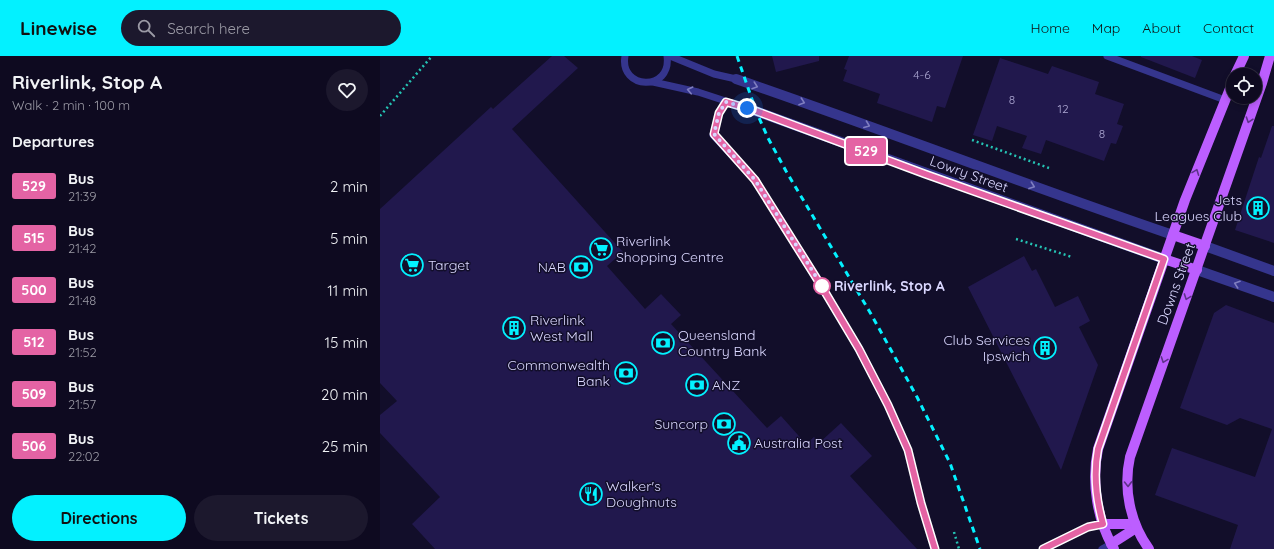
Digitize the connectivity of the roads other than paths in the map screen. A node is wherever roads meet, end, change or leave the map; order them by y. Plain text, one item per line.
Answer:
1 (625, 56) edge
2 (668, 56) edge
3 (1107, 56) edge
4 (1244, 56) edge
5 (1270, 56) edge
6 (1239, 68) edge
7 (736, 79) joint
8 (653, 82) junction
9 (1225, 100) joint
10 (726, 102) junction
11 (747, 108) joint
12 (1173, 235) junction
13 (1205, 246) junction
14 (1164, 259) junction
15 (1197, 270) junction
16 (1274, 271) edge
17 (1274, 297) edge
18 (1103, 524) junction
19 (1136, 526) junction
20 (1113, 546) edge
21 (935, 549) edge
22 (1043, 549) edge
23 (1102, 549) edge
24 (1149, 549) edge

1 - 8 lane, Lowry Street
2 - 7 lane, Lowry Street
2 - 8 lane
3 - 9 lane
4 - 6 main road
5 -> 13 main road, Downs Street
7 -> 12 street, Lowry Street
10 -> 8 lane, Lowry Street
12 -> 9 main road, Downs Street
10 - 11 lane, Lowry Street
10 - 21 lane
11 - 14 street, Lowry Street
12 - 13 main road, Lowry Street
12 - 14 main road, Downs Street
13 - 15 main road, Downs Street
13 - 16 street, Lowry Street
14 - 15 main road, Lowry Street
14 - 18 main road, Downs Street
17 -> 15 street, Lowry Street
15 -> 19 main road, Downs Street
18 - 19 main road
18 - 20 main road, Downs Street
18 - 22 lane
19 - 20 main road
19 - 24 main road, Downs Street
20 - 23 lane

